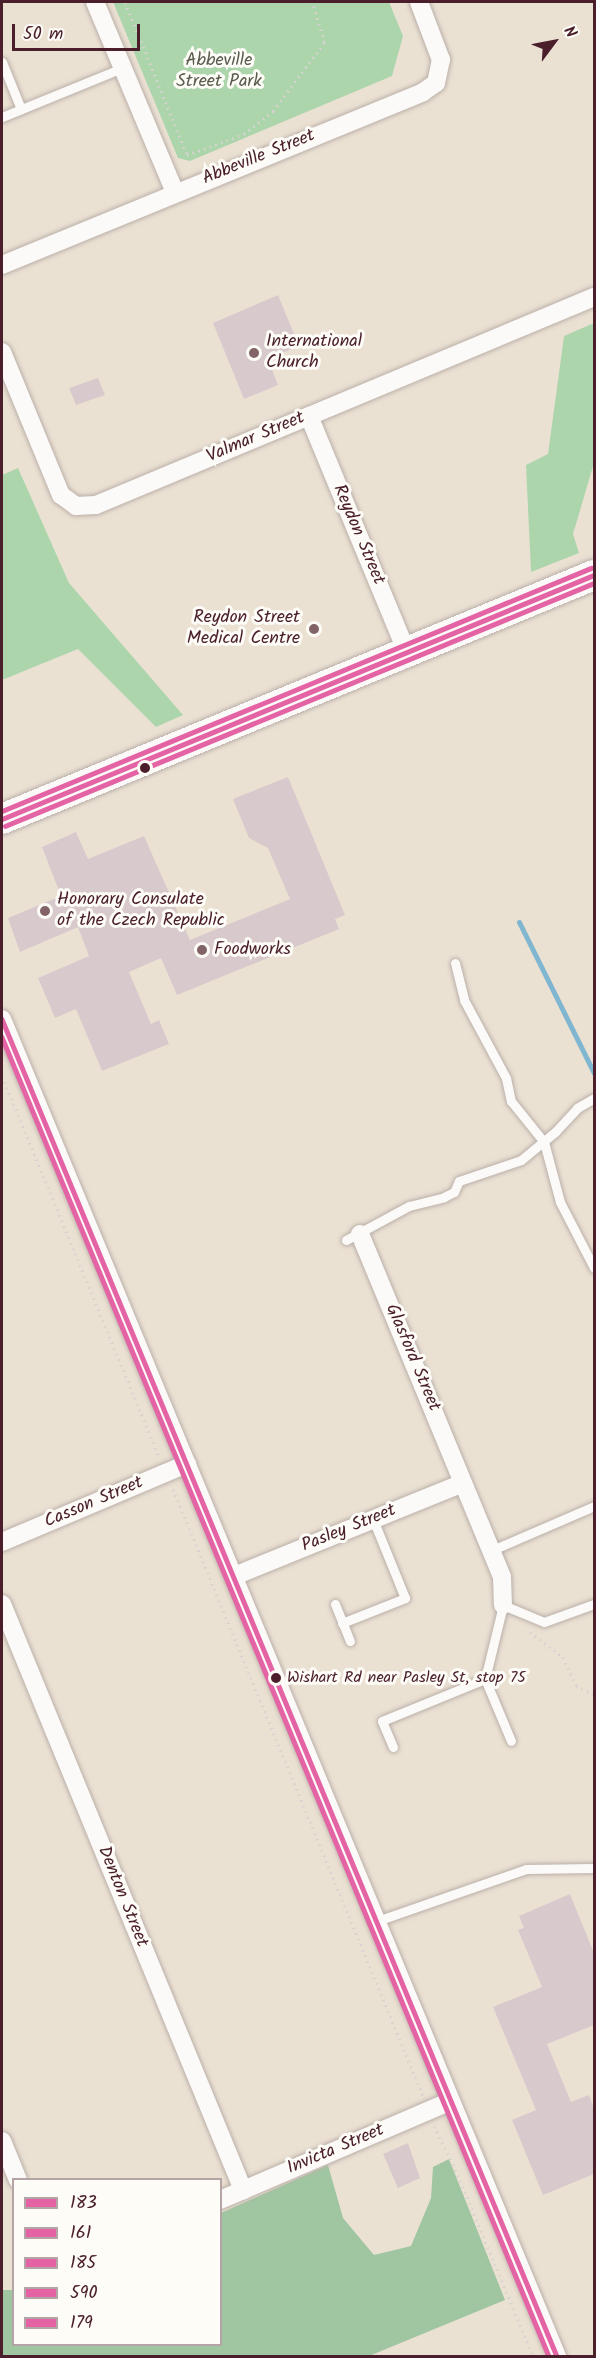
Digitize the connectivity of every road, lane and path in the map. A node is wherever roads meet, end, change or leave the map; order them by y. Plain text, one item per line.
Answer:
1 (95, 2) edge
2 (125, 2) edge
3 (312, 2) edge
4 (419, 2) edge
5 (2, 62) edge
6 (122, 68) junction
7 (21, 109) junction
8 (2, 117) edge
9 (175, 192) junction
10 (2, 265) edge
11 (594, 297) edge
12 (2, 352) edge
13 (309, 416) junction
14 (594, 575) edge
15 (407, 653) junction
16 (2, 819) edge
17 (455, 963) dead end
18 (2, 1019) edge
19 (2, 1076) edge
20 (593, 1099) edge
21 (544, 1142) junction
22 (353, 1237) joint
23 (594, 1268) edge
24 (160, 1460) dead end
25 (187, 1464) junction
26 (463, 1483) junction
27 (172, 1487) dead end
28 (594, 1506) edge
29 (373, 1520) junction
30 (2, 1542) edge
31 (492, 1550) junction
32 (234, 1576) junction
33 (2, 1604) edge
34 (335, 1604) dead end
35 (594, 1604) edge
36 (503, 1605) junction
37 (342, 1623) junction
38 (527, 1629) dead end
39 (350, 1641) dead end
40 (485, 1678) junction
41 (594, 1694) edge
42 (511, 1741) dead end
43 (393, 1747) dead end
44 (594, 1868) edge
45 (377, 1921) junction
46 (424, 2100) dead end
47 (451, 2101) junction
48 (429, 2116) dead end
49 (2, 2141) edge
50 (17, 2178) edge
51 (243, 2190) junction
52 (222, 2199) edge
53 (533, 2356) edge
54 (557, 2356) edge

1 - 6 street
2 - 3 path
4 - 9 street, Abbeville Street
5 - 7 lane
6 - 7 lane
6 - 9 street
7 - 8 lane
9 - 10 street, Abbeville Street
11 - 13 street, Valmar Street
12 - 13 street, Valmar Street
13 - 15 street, Reydon Street
14 - 15 main road
15 - 16 main road
17 - 21 lane
18 - 25 street
19 - 24 path
20 - 21 lane
21 - 22 lane
21 - 23 lane
22 - 26 street, Glasford Street
25 - 30 street, Casson Street
25 - 32 street
26 - 29 street, Pasley Street
26 - 31 street, Glasford Street
27 - 46 path
28 - 31 lane
29 - 32 street, Pasley Street
29 - 37 lane
31 - 36 street, Glasford Street
32 - 45 street
33 - 51 street, Denton Street
34 - 37 lane
35 - 36 lane
36 - 40 lane
37 - 39 lane
38 - 41 path
40 - 42 lane
40 - 43 lane
44 - 45 lane
45 - 47 street
47 - 51 street, Invicta Street
47 - 54 street
48 - 53 path
49 - 50 street
51 - 52 street, Invicta Street

